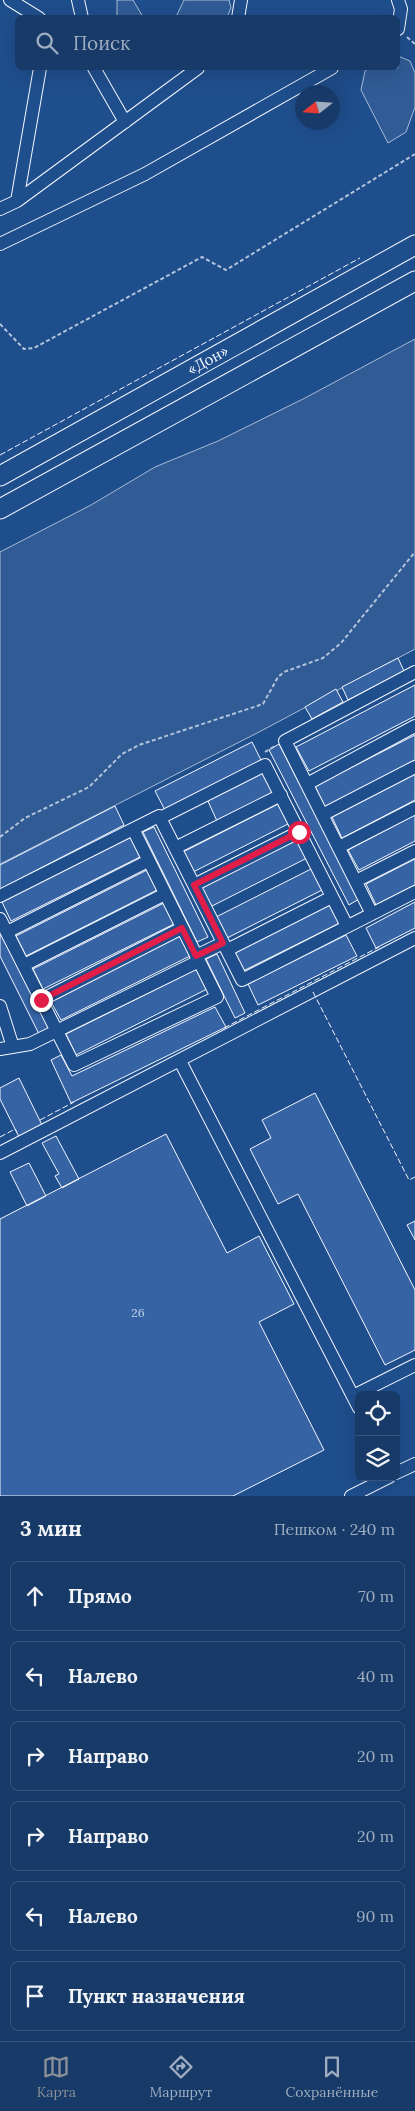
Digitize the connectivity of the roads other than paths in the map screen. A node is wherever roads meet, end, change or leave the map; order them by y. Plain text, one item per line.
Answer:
1 (10, 0) edge
2 (78, 0) edge
3 (241, 0) edge
4 (398, 0) edge
5 (34, 15) edge
6 (81, 15) edge
7 (238, 15) edge
8 (400, 20) edge
9 (40, 70) edge
10 (95, 70) edge
11 (195, 70) edge
12 (328, 70) edge
13 (125, 122) junction
14 (18, 201) junction
15 (0, 209) edge
16 (0, 244) edge
17 (415, 245) edge
18 (415, 281) edge
19 (0, 476) edge
20 (0, 509) edge
21 (415, 672) edge
22 (415, 726) edge
23 (415, 767) edge
24 (307, 784) junction
25 (281, 795) junction
26 (415, 808) edge
27 (322, 815) junction
28 (160, 818) junction
29 (133, 829) junction
30 (299, 832) junction
31 (339, 847) junction
32 (175, 848) junction
33 (415, 851) edge
34 (148, 861) junction
35 (356, 881) junction
36 (194, 885) junction
37 (415, 892) edge
38 (165, 894) junction
39 (0, 896) edge
40 (332, 897) junction
41 (372, 914) junction
42 (0, 919) edge
43 (347, 926) junction
44 (182, 928) junction
45 (6, 932) junction
46 (415, 938) edge
47 (225, 946) junction
48 (198, 958) junction
49 (24, 966) junction
50 (41, 1000) junction
51 (0, 1006) edge
52 (57, 1031) junction
53 (6, 1048) edge
54 (180, 1061) junction
55 (0, 1153) edge
56 (415, 1365) edge
57 (353, 1396) junction
58 (355, 1400) edge
59 (415, 1464) edge
60 (400, 1471) edge
61 (381, 1481) edge
62 (351, 1496) edge

1 - 5 street
2 - 6 street
3 - 7 street
4 - 8 street
9 - 14 street
10 - 13 street
11 - 13 street
12 - 16 street
13 - 14 street
14 - 15 street
17 - 19 highway, «Дон»
18 - 20 highway, «Дон»
21 - 24 street
22 - 24 street
23 - 27 street
24 - 27 street
25 - 28 street
25 - 30 street
25 - 32 street
26 - 31 street
27 - 31 street
28 - 29 street
28 - 32 street
29 - 34 street
29 - 39 street
30 - 36 street
30 - 40 street
31 - 35 street
32 - 36 street
33 - 35 street
34 - 38 street
34 - 45 street
35 - 41 street
36 - 47 street
37 - 41 street
38 - 44 street
38 - 49 street
40 - 43 street
40 - 47 street
41 - 43 street
42 - 45 street
43 - 47 street
44 - 48 street
44 - 50 street
45 - 49 street
46 - 54 street
47 - 48 street
48 - 52 street
48 - 52 street
49 - 50 street
50 - 52 street
51 - 53 street
52 - 53 street
54 - 55 street
54 - 57 street
56 - 57 street
57 - 58 street
59 - 60 street
61 - 62 street

